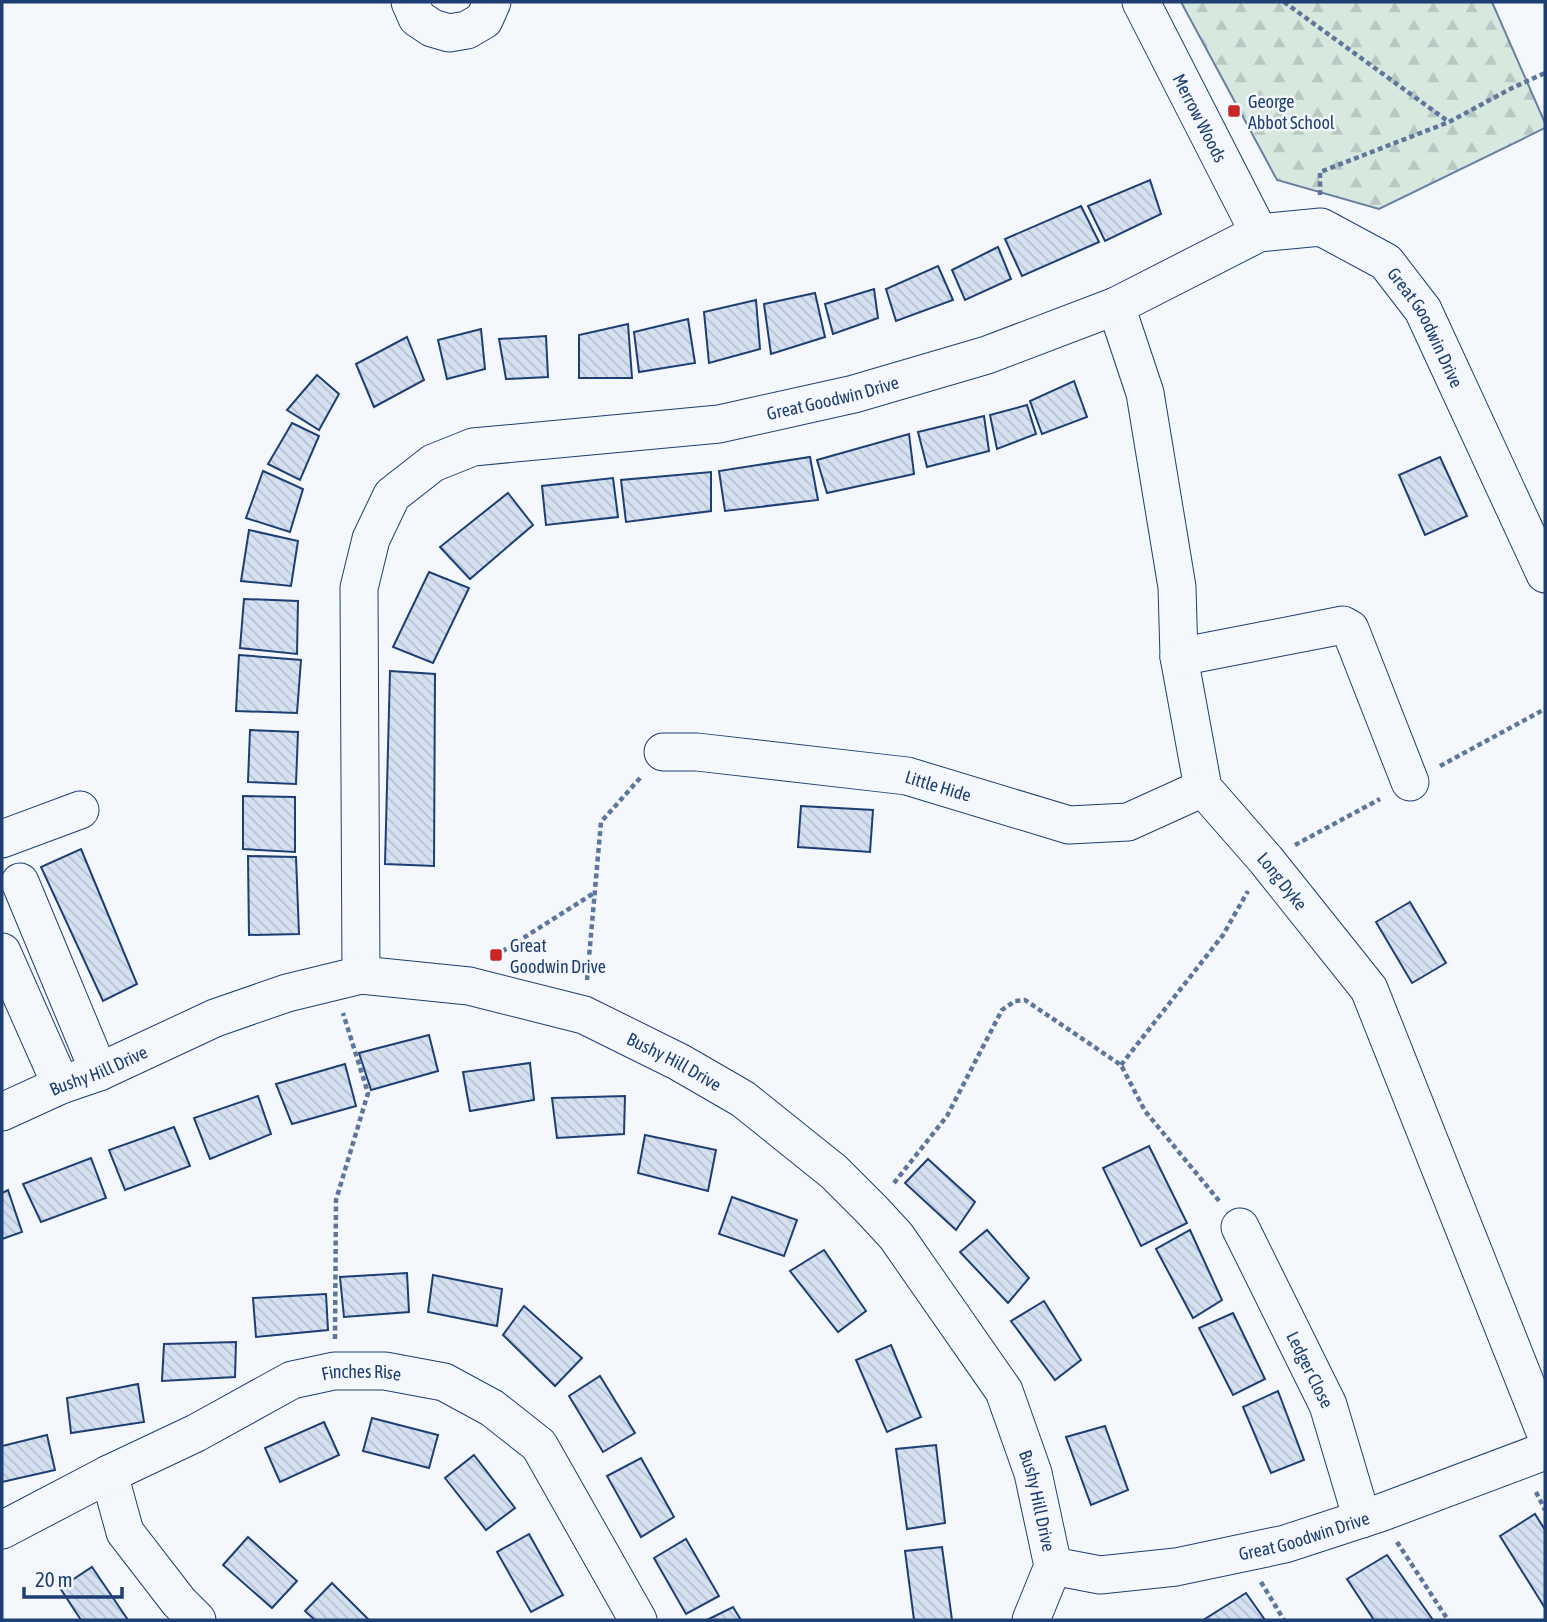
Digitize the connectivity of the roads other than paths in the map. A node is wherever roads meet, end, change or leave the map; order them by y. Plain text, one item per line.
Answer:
1 (410, 2) edge
2 (492, 2) edge
3 (1141, 2) edge
4 (1259, 233) junction
5 (1116, 306) junction
6 (1545, 574) edge
7 (1179, 657) junction
8 (663, 751) road end
9 (1410, 782) dead end
10 (1203, 788) junction
11 (80, 810) dead end
12 (2, 839) edge
13 (20, 883) dead end
14 (2, 953) edge
15 (349, 978) junction
16 (99, 1072) junction
17 (61, 1085) junction
18 (2, 1112) edge
19 (1240, 1227) road end
20 (1545, 1432) edge
21 (1545, 1451) edge
22 (109, 1474) junction
23 (1371, 1516) junction
24 (2, 1531) edge
25 (1053, 1566) junction
26 (197, 1620) edge
27 (638, 1620) edge
28 (1031, 1620) edge

1 - 2 street
3 - 4 street, Merrow Woods
4 - 5 street, Great Goodwin Drive
4 - 6 street, Great Goodwin Drive
5 - 7 street
5 - 15 street, Great Goodwin Drive
7 - 9 street
7 - 10 street
8 - 10 street, Little Hide
10 - 20 street, Long Dyke
11 - 12 street
13 - 16 street
14 - 17 street
15 - 16 street, Bushy Hill Drive
15 - 25 street, Bushy Hill Drive
16 - 17 street, Bushy Hill Drive
17 - 18 street, Bushy Hill Drive
19 - 23 street, Ledger Close
21 - 23 street, Great Goodwin Drive
22 - 24 street, Finches Rise
22 - 26 street
22 - 27 street, Finches Rise
23 - 25 street, Great Goodwin Drive
25 - 28 street, Bushy Hill Drive

